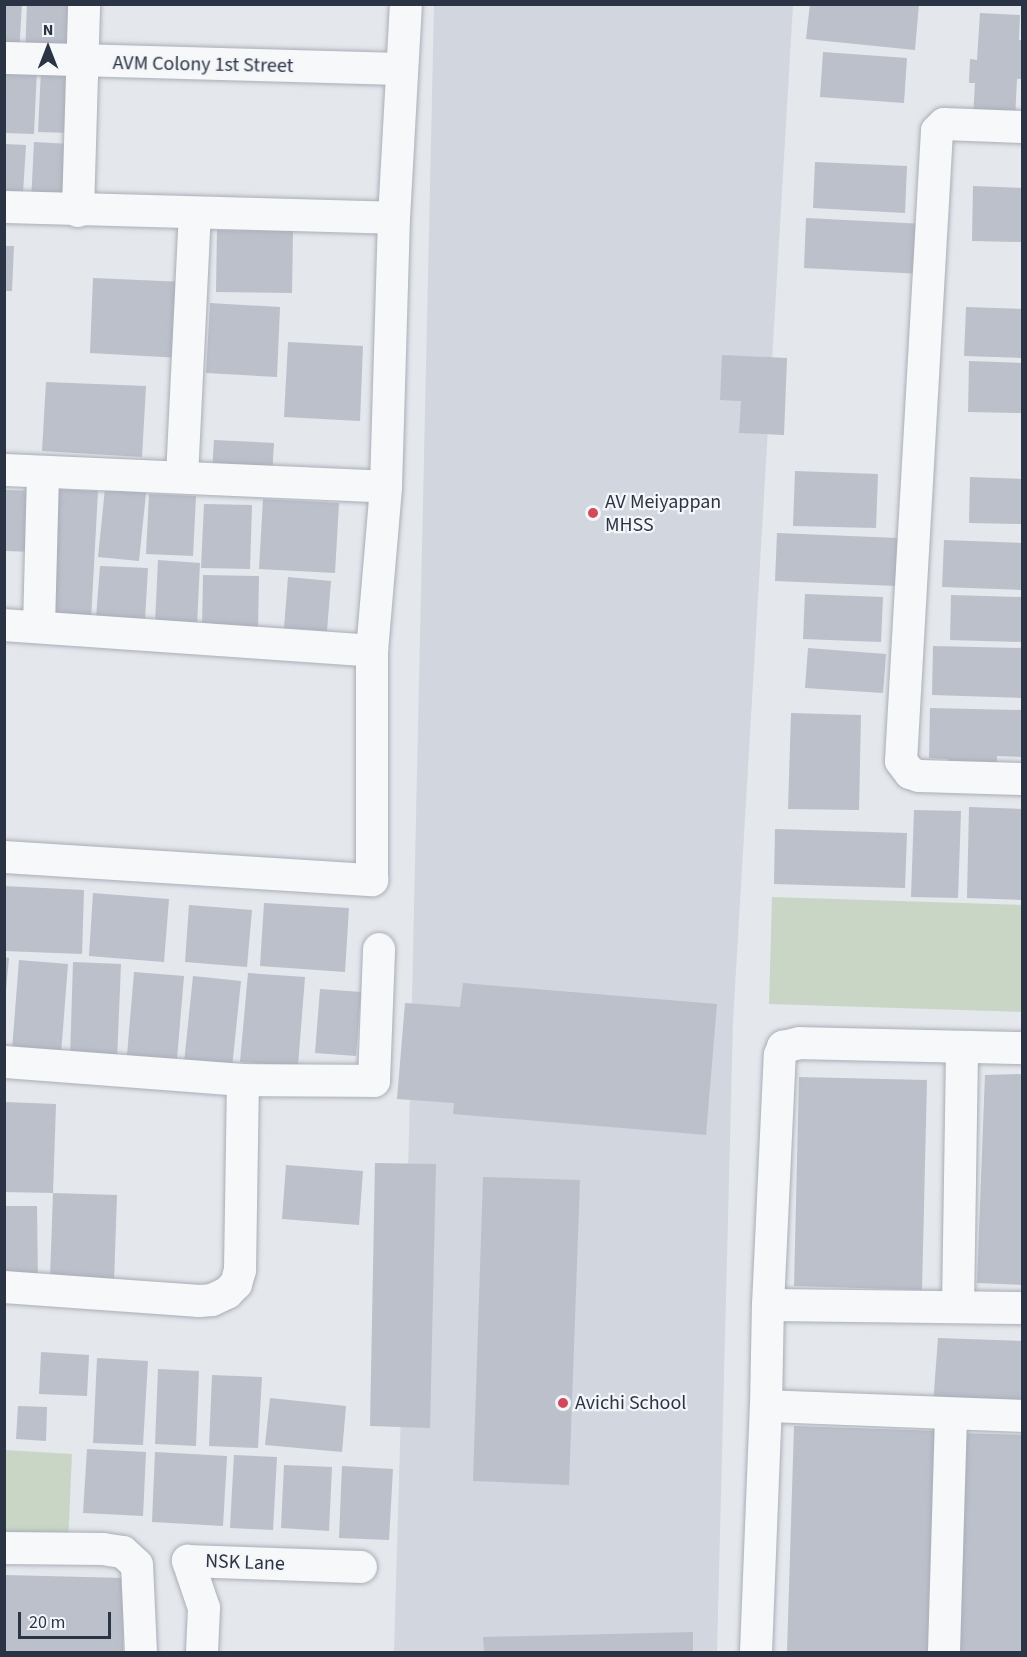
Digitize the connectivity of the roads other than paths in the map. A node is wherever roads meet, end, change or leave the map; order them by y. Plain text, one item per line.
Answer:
1 (84, 4) edge
2 (406, 4) edge
3 (4, 58) edge
4 (83, 62) junction
5 (402, 69) junction
6 (1023, 127) edge
7 (4, 207) edge
8 (78, 211) junction
9 (195, 214) junction
10 (394, 218) junction
11 (4, 470) edge
12 (43, 472) junction
13 (182, 477) junction
14 (386, 487) junction
15 (4, 625) edge
16 (39, 627) junction
17 (372, 651) junction
18 (1023, 779) edge
19 (4, 856) edge
20 (379, 949) dead end
21 (962, 1048) junction
22 (1023, 1048) edge
23 (4, 1062) edge
24 (243, 1080) junction
25 (4, 1287) edge
26 (768, 1305) junction
27 (958, 1307) junction
28 (1023, 1308) edge
29 (766, 1406) junction
30 (951, 1414) junction
31 (1023, 1416) edge
32 (4, 1548) edge
33 (361, 1567) dead end
34 (141, 1653) edge
35 (202, 1653) edge
36 (756, 1653) edge
37 (944, 1653) edge

1 - 4 street
2 - 5 street
3 - 4 street, AVM Colony 1st Street
4 - 5 street, AVM Colony 1st Street
4 - 8 street
5 - 10 street
6 - 18 street
7 - 8 street
8 - 9 street
9 - 10 street
9 - 13 street
10 - 14 street
11 - 12 street
12 - 13 street
12 - 16 street
13 - 14 street
14 - 17 street
15 - 16 street
16 - 17 street
17 - 19 street
20 - 24 street
21 - 22 street
21 - 26 street
21 - 27 street
23 - 24 street
24 - 25 street
26 - 27 street
26 - 29 street
27 - 28 street
29 - 30 street
29 - 36 street
30 - 31 street
30 - 37 street
32 - 34 street
33 - 35 street, NSK Lane

